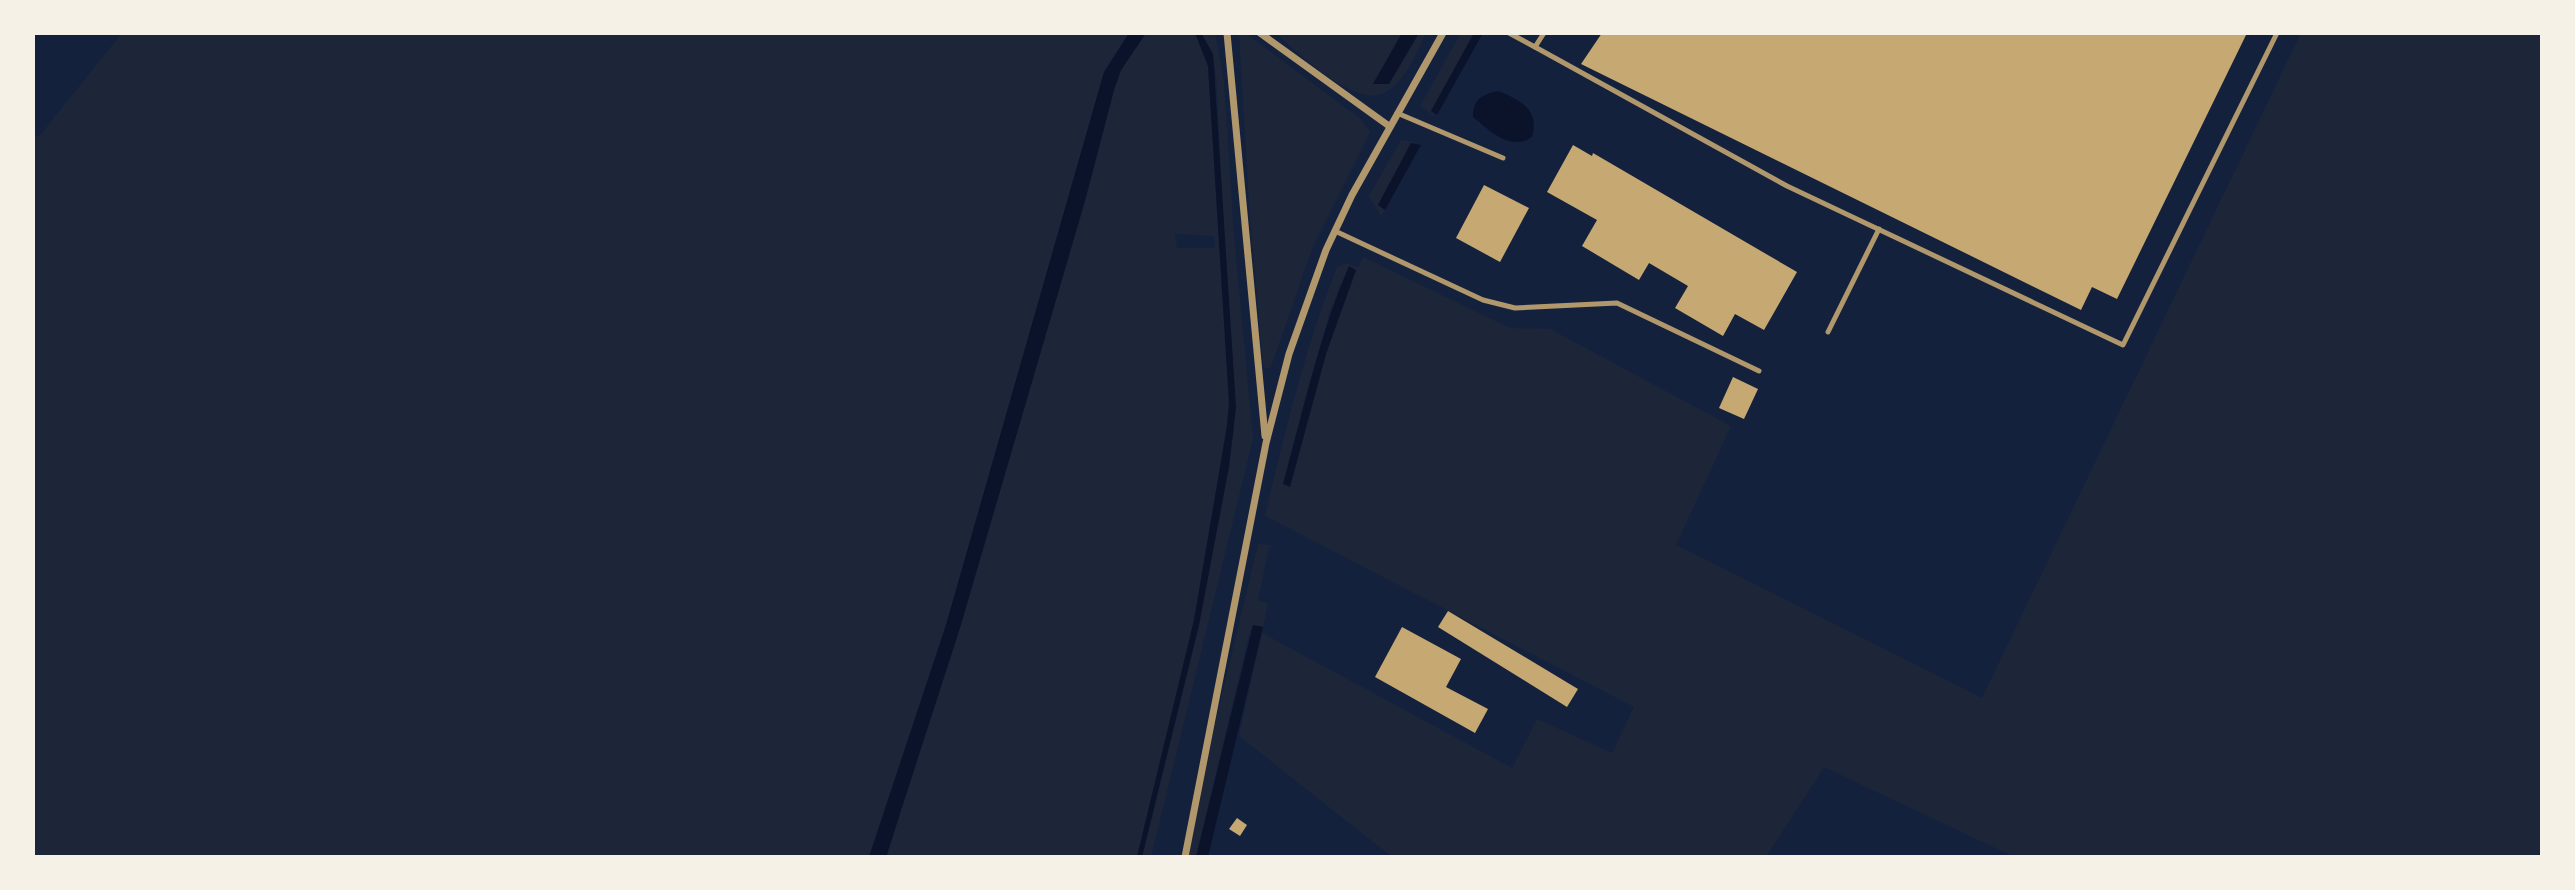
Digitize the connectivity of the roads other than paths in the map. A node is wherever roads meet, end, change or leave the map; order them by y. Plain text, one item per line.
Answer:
1 (1227, 33) edge
2 (1260, 33) edge
3 (1443, 33) edge
4 (1509, 33) edge
5 (1544, 33) edge
6 (2277, 33) edge
7 (1535, 47) junction
8 (1397, 113) junction
9 (1389, 126) junction
10 (1503, 158) dead end
11 (1879, 229) junction
12 (1335, 231) junction
13 (1828, 332) dead end
14 (1759, 371) dead end
15 (1266, 443) junction
16 (1185, 857) edge

1 - 15 street
2 - 9 street
3 - 8 street
4 - 7 lane
5 - 7 lane
6 - 11 lane
7 - 11 lane
8 - 9 street
8 - 10 lane
9 - 12 street
11 - 13 lane
12 - 14 lane
12 - 15 street
15 - 16 street

